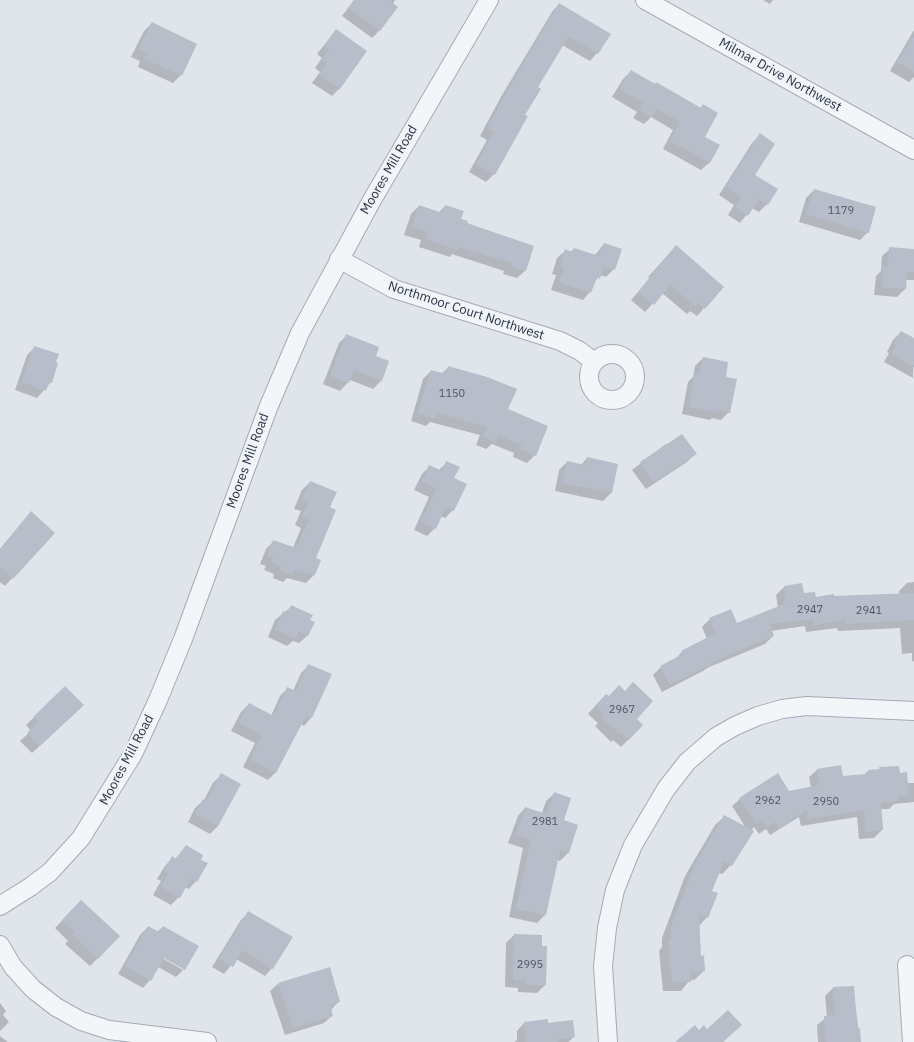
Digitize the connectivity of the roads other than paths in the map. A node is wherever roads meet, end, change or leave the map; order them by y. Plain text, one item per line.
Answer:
1 (489, 0) edge
2 (645, 0) edge
3 (914, 150) edge
4 (339, 259) junction
5 (594, 362) dead end
6 (914, 711) edge
7 (0, 906) edge
8 (0, 945) edge
9 (907, 965) dead end
10 (207, 1042) edge
11 (608, 1042) edge
12 (912, 1042) edge

1 - 4 street, Moores Mill Road
2 - 3 street, Milmar Drive Northwest
4 - 5 street, Northmoor Court Northwest
4 - 7 street, Moores Mill Road
6 - 11 street
8 - 10 street
9 - 12 street

